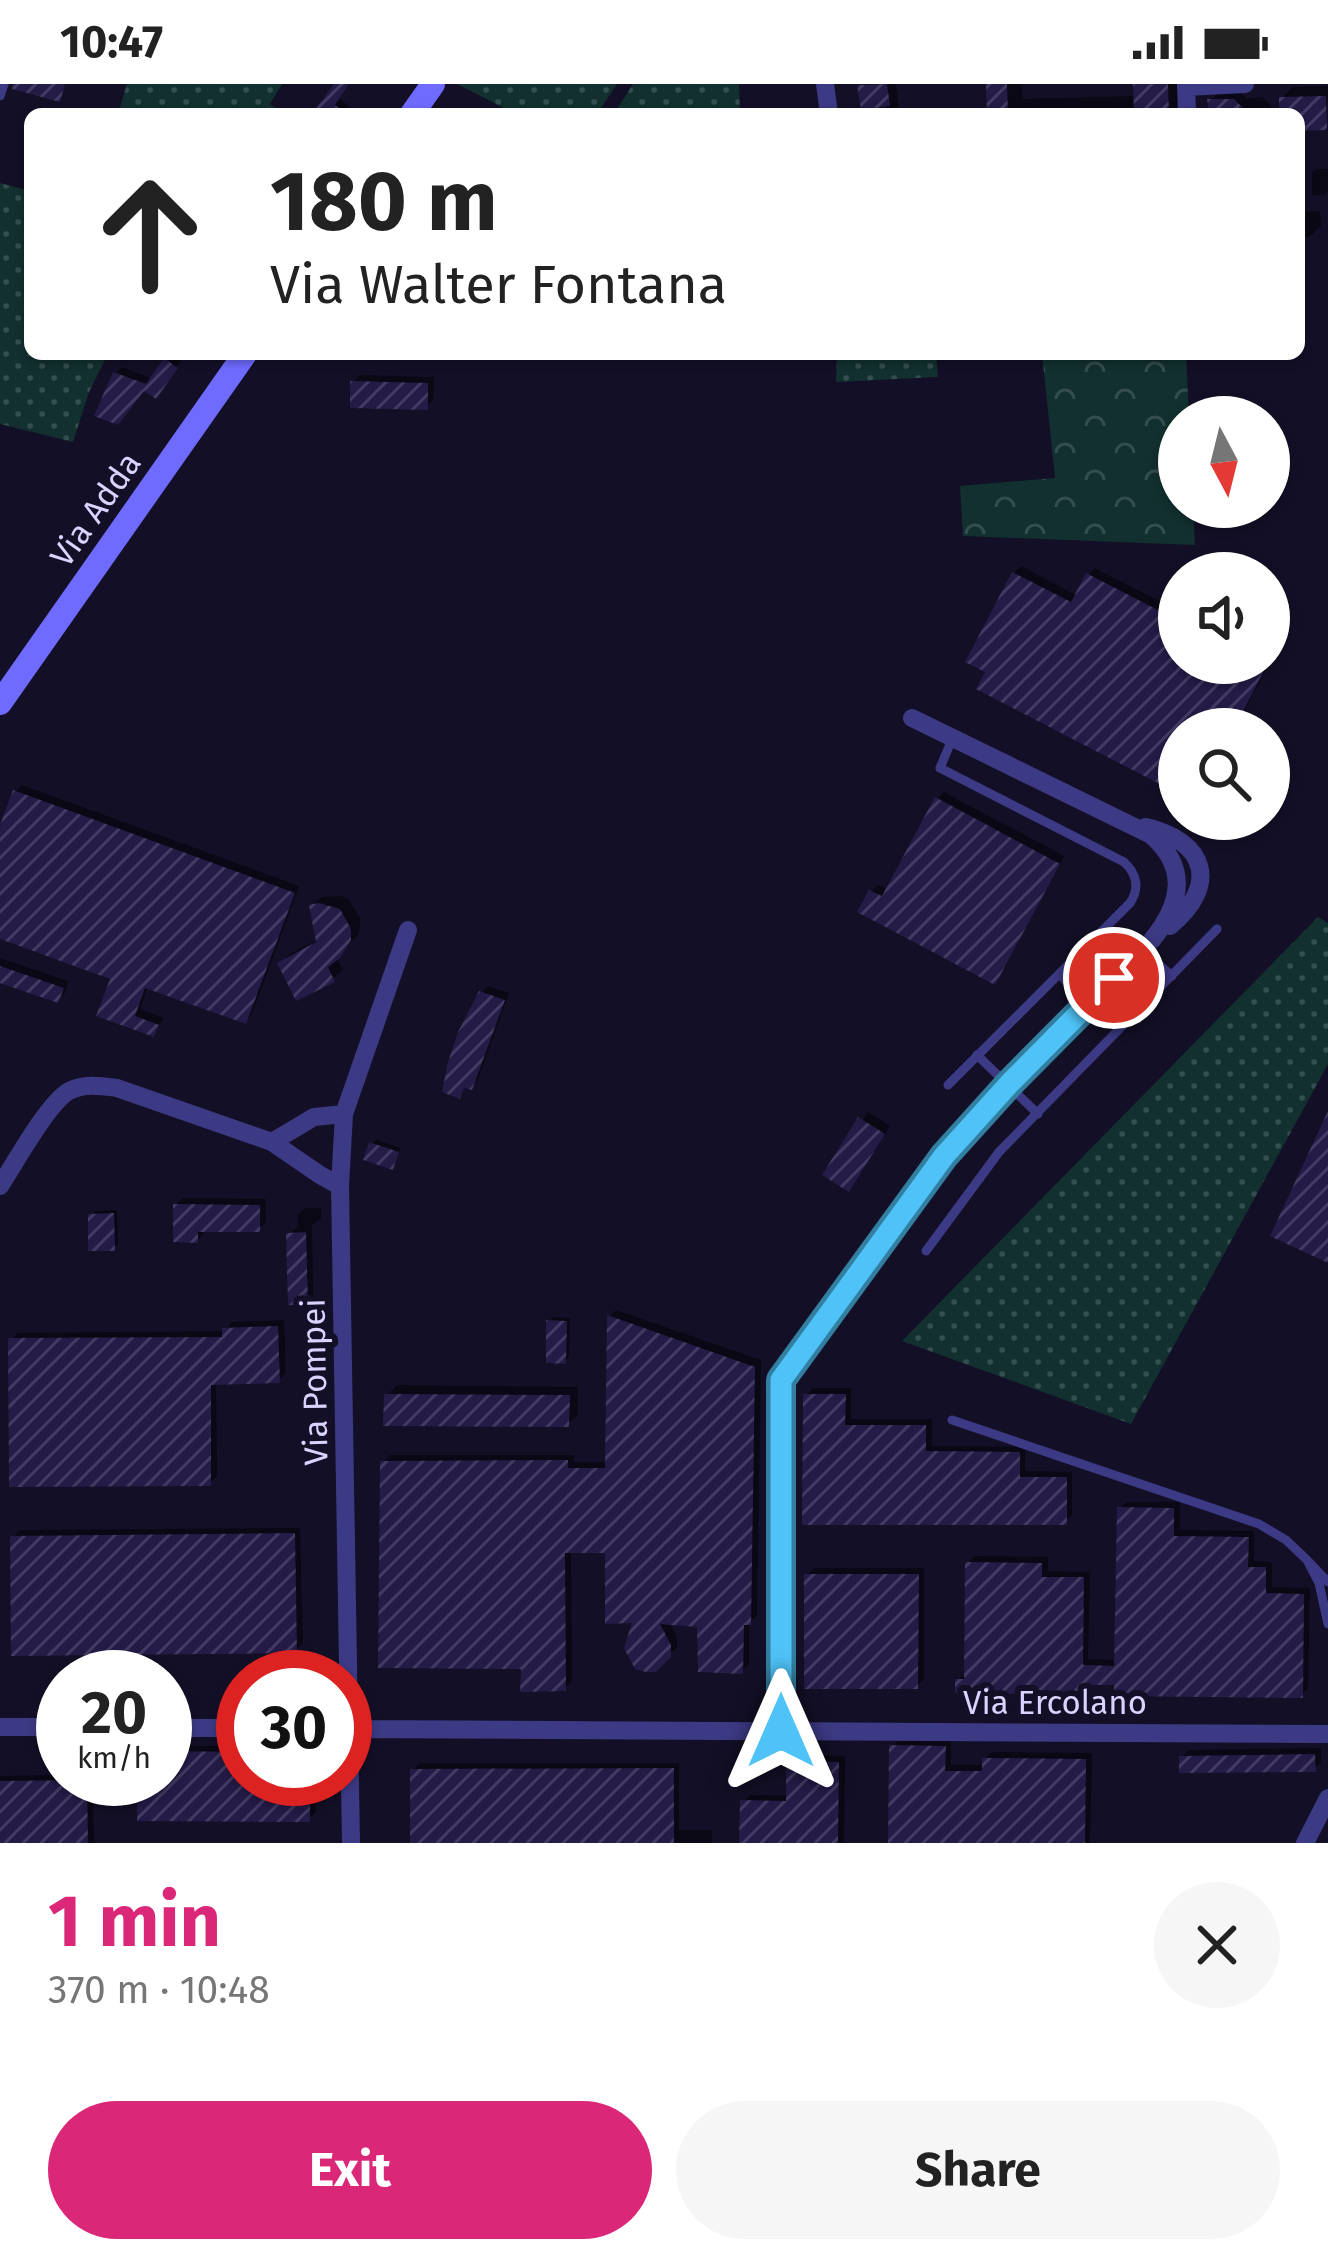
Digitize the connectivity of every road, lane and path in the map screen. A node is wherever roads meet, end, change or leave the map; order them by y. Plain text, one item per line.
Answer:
1 (4, 84) edge
2 (1245, 84) edge
3 (1186, 86) edge
4 (0, 96) edge
5 (241, 360) edge
6 (0, 703) edge
7 (912, 718) dead end
8 (952, 737) junction
9 (1217, 929) dead end
10 (408, 930) dead end
11 (1147, 945) junction
12 (1060, 974) junction
13 (1172, 976) junction
14 (1087, 1006) junction
15 (977, 1055) junction
16 (1009, 1084) junction
17 (948, 1085) dead end
18 (344, 1114) junction
19 (1038, 1114) junction
20 (272, 1142) junction
21 (0, 1186) edge
22 (340, 1186) junction
23 (926, 1251) dead end
24 (952, 1420) dead end
25 (1307, 1560) junction
26 (1328, 1582) edge
27 (1328, 1624) edge
28 (346, 1650) edge
29 (0, 1727) edge
30 (36, 1727) edge
31 (372, 1729) edge
32 (781, 1731) junction
33 (1328, 1734) edge
34 (1328, 1798) edge
35 (350, 1806) edge
36 (351, 1843) edge
37 (1305, 1843) edge

1 - 4 lane
2 - 3 street
5 - 6 main road, Via Adda
7 - 8 street
8 - 11 street
8 - 12 lane
9 - 13 lane
10 - 18 street, Via Pompei
11 - 13 lane
11 - 14 street
12 - 14 lane
12 - 15 lane
13 - 19 lane
14 - 16 street
15 - 16 lane
15 - 17 lane
16 - 19 lane
16 - 32 street
18 - 20 street
18 - 22 street, Via Pompei
19 - 23 lane
20 - 21 street
20 - 22 street
22 - 28 street, Via Pompei
24 - 25 lane
25 - 26 lane
25 - 27 lane
29 - 30 street
31 - 32 street, Via Ercolano
32 - 33 street, Via Ercolano
34 - 37 street
35 - 36 street, Via Pompei

